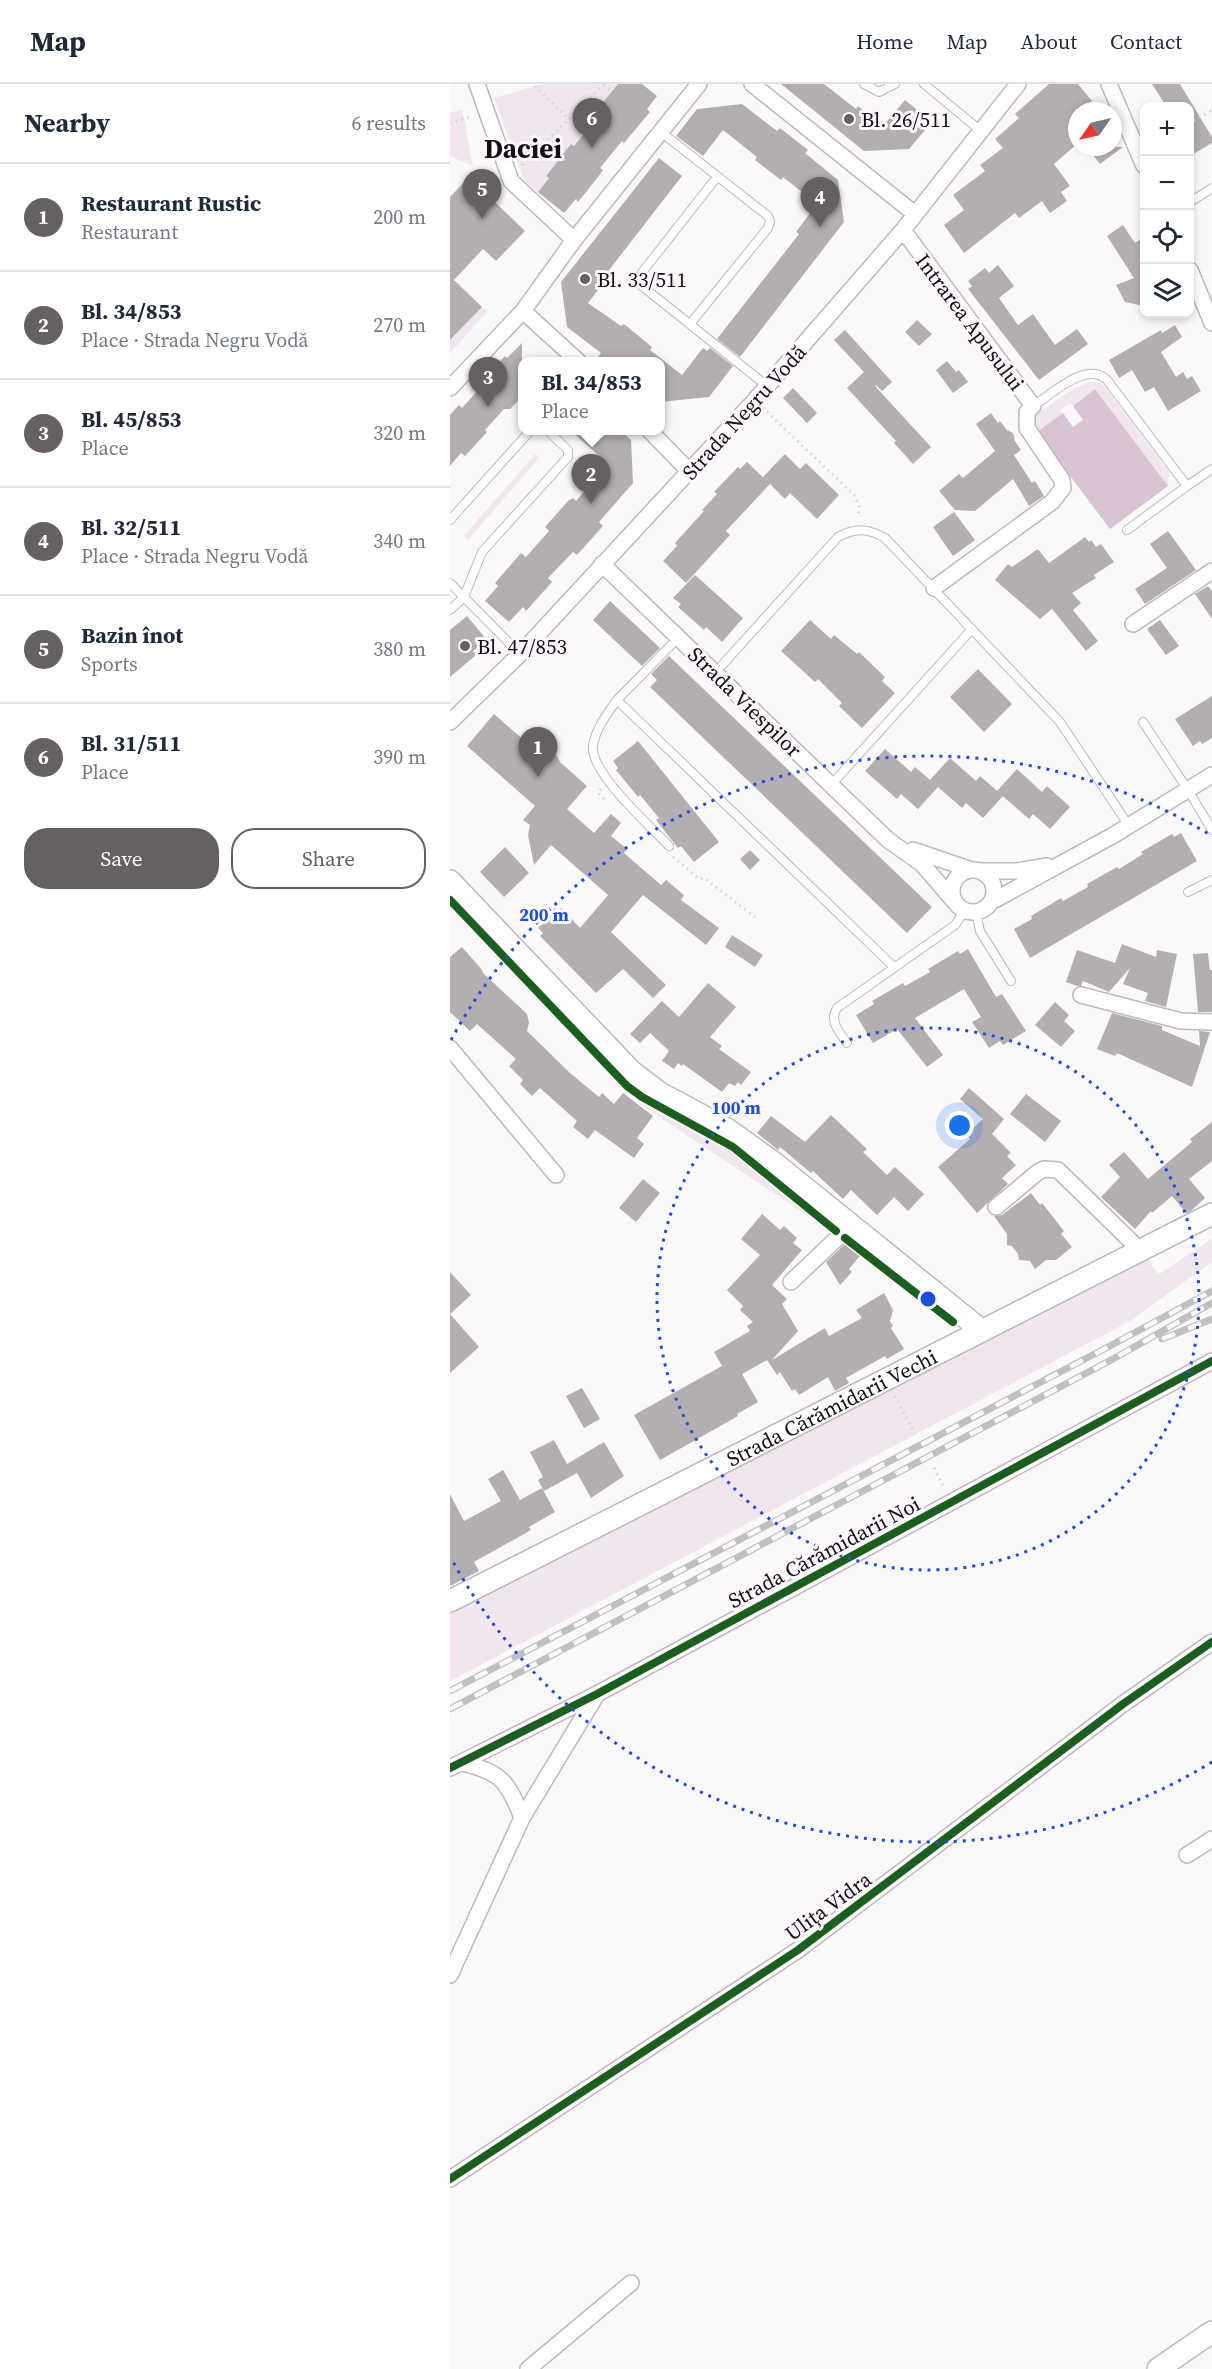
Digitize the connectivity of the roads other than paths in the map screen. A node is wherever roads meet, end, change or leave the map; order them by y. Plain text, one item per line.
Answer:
1 (477, 84) edge
2 (699, 84) edge
3 (752, 84) edge
4 (864, 84) edge
5 (895, 84) edge
6 (924, 84) edge
7 (1018, 84) edge
8 (1109, 84) edge
9 (981, 131) junction
10 (661, 132) junction
11 (1140, 157) edge
12 (717, 177) junction
13 (1212, 188) edge
14 (1194, 199) edge
15 (915, 214) junction
16 (903, 230) junction
17 (574, 240) junction
18 (1194, 279) edge
19 (523, 311) junction
20 (1212, 322) edge
21 (690, 324) junction
22 (572, 357) edge
23 (767, 386) junction
24 (450, 388) edge
25 (1033, 406) junction
26 (526, 435) edge
27 (552, 435) edge
28 (654, 435) edge
29 (1212, 469) edge
30 (690, 472) junction
31 (1187, 486) junction
32 (450, 520) edge
33 (1127, 530) dead end
34 (602, 564) junction
35 (1212, 571) edge
36 (450, 583) edge
37 (934, 588) junction
38 (464, 597) junction
39 (450, 610) edge
40 (1133, 624) dead end
41 (972, 629) junction
42 (678, 638) junction
43 (520, 654) junction
44 (715, 674) junction
45 (617, 700) junction
46 (1143, 722) dead end
47 (450, 723) edge
48 (1212, 775) edge
49 (831, 784) junction
50 (1188, 790) junction
51 (1130, 826) junction
52 (1212, 830) edge
53 (888, 840) junction
54 (669, 846) dead end
55 (1058, 864) junction
56 (975, 870) junction
57 (1212, 880) edge
58 (450, 881) edge
59 (1188, 892) dead end
60 (991, 902) junction
61 (965, 908) junction
62 (894, 967) junction
63 (1011, 981) dead end
64 (1082, 995) dead end
65 (1212, 1022) edge
66 (847, 1043) dead end
67 (450, 1048) edge
68 (555, 1176) dead end
69 (996, 1207) dead end
70 (1212, 1214) edge
71 (850, 1226) junction
72 (1141, 1251) junction
73 (791, 1282) dead end
74 (981, 1330) junction
75 (1212, 1361) edge
76 (450, 1601) edge
77 (1212, 1642) edge
78 (597, 1694) junction
79 (456, 1766) edge
80 (522, 1818) junction
81 (1212, 1839) edge
82 (1187, 1855) dead end
83 (450, 1975) edge
84 (450, 2179) edge
85 (631, 2283) dead end
86 (1212, 2332) edge
87 (528, 2369) edge
88 (1158, 2369) edge

1 - 17 street
2 - 10 street
3 - 15 street
4 - 5 lane
6 - 9 lane
7 - 9 street, Strada Negru Vodă
8 - 11 street
9 - 15 street, Strada Negru Vodă
10 - 12 lane
10 - 17 street
12 - 21 lane
12 - 21 lane
13 - 14 lane
15 - 16 street, Strada Negru Vodă
16 - 23 street, Strada Negru Vodă
16 - 25 street, Intrarea Apusului
17 - 19 street
18 - 20 street
19 - 22 street
19 - 24 street
21 - 23 lane
23 - 30 street, Strada Negru Vodă
25 - 31 lane
25 - 37 street, Intrarea Apusului
26 - 32 lane
27 - 38 lane
28 - 30 street
29 - 31 lane
30 - 34 street, Strada Negru Vodă
31 - 33 lane
34 - 42 street, Strada Viespilor
34 - 43 street, Strada Negru Vodă
35 - 40 street
36 - 38 lane
37 - 41 lane
37 - 44 lane
38 - 39 lane
38 - 43 lane
41 - 49 lane
41 - 51 lane
42 - 44 street, Strada Viespilor
42 - 45 lane
43 - 47 street, Strada Negru Vodă
44 - 49 street, Strada Viespilor
45 - 54 lane
45 - 62 lane
46 - 50 lane
48 - 50 street, Strada Viespilor
49 - 53 street, Strada Viespilor
50 - 51 street, Strada Viespilor
50 - 52 lane
51 - 55 street, Strada Viespilor
53 - 56 street, Strada Viespilor
53 - 61 street, Strada Viespilor
55 - 56 street, Strada Viespilor
55 - 60 street, Strada Viespilor
56 - 60 street
56 - 61 street
57 - 59 lane
58 - 71 street
60 - 61 street
61 - 62 lane
61 - 63 lane
62 - 66 lane
64 - 65 street
67 - 68 street
69 - 72 street
70 - 72 street, Strada Cărămidarii Vechi
71 - 73 street
71 - 74 street
72 - 74 street, Strada Cărămidarii Vechi
74 - 76 street, Strada Cărămidarii Vechi
75 - 78 street, Strada Cărămidarii Noi
77 - 84 street, Ulița Vidra
78 - 79 street, Strada Cărămidarii Noi
78 - 80 street
79 - 80 street
80 - 83 street
81 - 82 street
85 - 87 street
86 - 88 street

